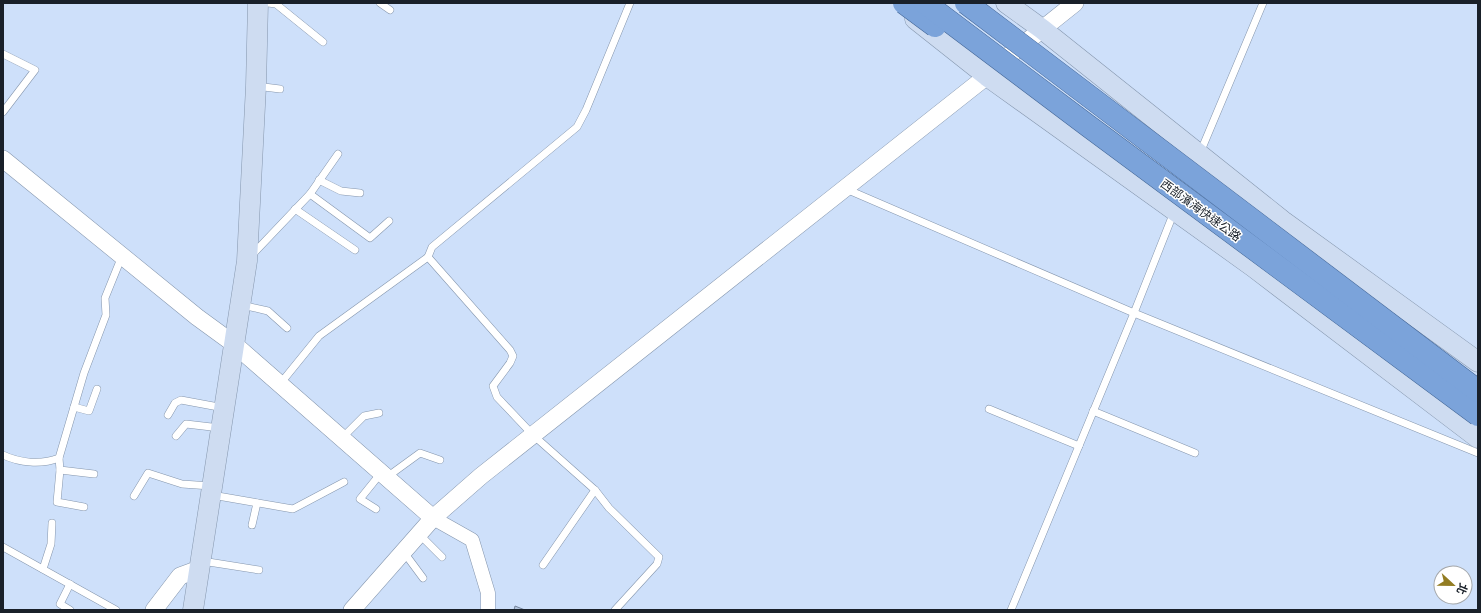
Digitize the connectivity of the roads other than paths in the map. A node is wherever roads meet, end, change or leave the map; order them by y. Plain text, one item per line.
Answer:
1 (258, 3) edge
2 (268, 3) edge
3 (380, 3) edge
4 (630, 3) edge
5 (895, 3) edge
6 (904, 3) edge
7 (914, 3) edge
8 (926, 3) edge
9 (966, 3) edge
10 (976, 3) edge
11 (990, 3) edge
12 (1006, 3) edge
13 (1075, 3) edge
14 (1263, 3) edge
15 (390, 10) dead end
16 (1042, 29) junction
17 (1026, 41) junction
18 (323, 42) dead end
19 (3, 54) edge
20 (991, 71) junction
21 (256, 86) junction
22 (280, 90) dead end
23 (4, 108) edge
24 (338, 154) dead end
25 (1199, 155) junction
26 (5, 165) edge
27 (319, 180) junction
28 (844, 188) junction
29 (360, 193) dead end
30 (310, 194) junction
31 (295, 209) junction
32 (1175, 210) junction
33 (389, 221) dead end
34 (1264, 227) junction
35 (1254, 249) junction
36 (355, 250) dead end
37 (122, 256) junction
38 (428, 257) junction
39 (247, 261) junction
40 (1362, 280) junction
41 (240, 305) junction
42 (1134, 313) junction
43 (288, 328) dead end
44 (1345, 338) junction
45 (234, 344) junction
46 (1478, 362) edge
47 (280, 384) junction
48 (97, 390) dead end
49 (1478, 391) edge
50 (74, 407) junction
51 (224, 408) junction
52 (989, 409) dead end
53 (1093, 411) junction
54 (378, 414) dead end
55 (168, 415) dead end
56 (1478, 415) edge
57 (221, 428) junction
58 (533, 435) junction
59 (176, 436) dead end
60 (342, 438) junction
61 (1478, 438) edge
62 (1079, 446) junction
63 (1195, 452) dead end
64 (1478, 452) edge
65 (3, 455) edge
66 (59, 458) junction
67 (440, 460) dead end
68 (60, 470) junction
69 (94, 474) dead end
70 (384, 475) junction
71 (344, 482) dead end
72 (595, 490) junction
73 (211, 491) junction
74 (134, 496) dead end
75 (257, 503) junction
76 (84, 507) dead end
77 (376, 509) dead end
78 (433, 518) junction
79 (52, 523) dead end
80 (252, 525) dead end
81 (419, 533) junction
82 (3, 547) edge
83 (402, 551) junction
84 (442, 556) dead end
85 (200, 565) junction
86 (543, 565) dead end
87 (43, 569) junction
88 (259, 570) dead end
89 (424, 578) dead end
90 (70, 584) junction
91 (104, 603) junction
92 (70, 610) edge
93 (99, 610) edge
94 (116, 610) edge
95 (154, 610) edge
96 (193, 610) edge
97 (352, 610) edge
98 (488, 610) edge
99 (615, 610) edge
100 (1011, 610) edge

1 - 21 main road
2 - 18 lane
3 - 15 lane
4 - 38 lane
5 - 20 main road
6 - 35 highway, bridge
7 - 20 main road
8 - 35 highway, 西部濱海快速公路, bridge
9 - 34 highway, 西部濱海快速公路, bridge
10 - 17 main road
11 - 34 highway, bridge
12 - 16 main road
13 - 16 street
14 - 25 lane
16 - 17 street
16 - 25 main road
17 - 20 street
17 - 40 main road
19 - 23 lane
20 - 28 street
20 - 32 main road
20 - 44 main road
21 - 22 lane
21 - 39 main road
24 - 27 lane
25 - 40 main road
26 - 37 street
27 - 29 lane
27 - 30 lane
28 - 42 lane
28 - 58 street
30 - 31 lane
30 - 33 lane
31 - 36 lane
31 - 39 lane
32 - 42 lane
32 - 44 main road
34 - 49 highway, 西部濱海快速公路, bridge
35 - 56 highway, 西部濱海快速公路, bridge
37 - 45 street
37 - 50 lane
38 - 47 lane
38 - 58 lane
39 - 41 main road
40 - 46 main road
41 - 43 lane
41 - 45 main road
42 - 53 lane
42 - 64 lane
44 - 61 main road
45 - 47 street
45 - 51 main road
47 - 60 street
48 - 50 lane
50 - 66 lane
51 - 55 lane
51 - 57 main road
52 - 62 lane
53 - 62 lane
53 - 63 lane
54 - 60 lane
57 - 59 lane
57 - 73 main road
58 - 72 lane
58 - 78 street
60 - 70 street
62 - 100 lane
65 - 66 lane
66 - 68 lane
67 - 70 lane
68 - 69 lane
68 - 76 lane
70 - 77 lane
70 - 78 street
71 - 75 lane
72 - 86 lane
72 - 99 lane
73 - 74 lane
73 - 75 lane
73 - 85 main road
75 - 80 lane
78 - 81 street
78 - 98 street
79 - 87 lane
81 - 83 street
81 - 84 lane
82 - 87 lane
83 - 89 lane
83 - 97 street
85 - 88 lane
85 - 95 street
85 - 96 main road
87 - 90 lane
90 - 91 lane
90 - 92 lane
91 - 93 lane
91 - 94 lane

